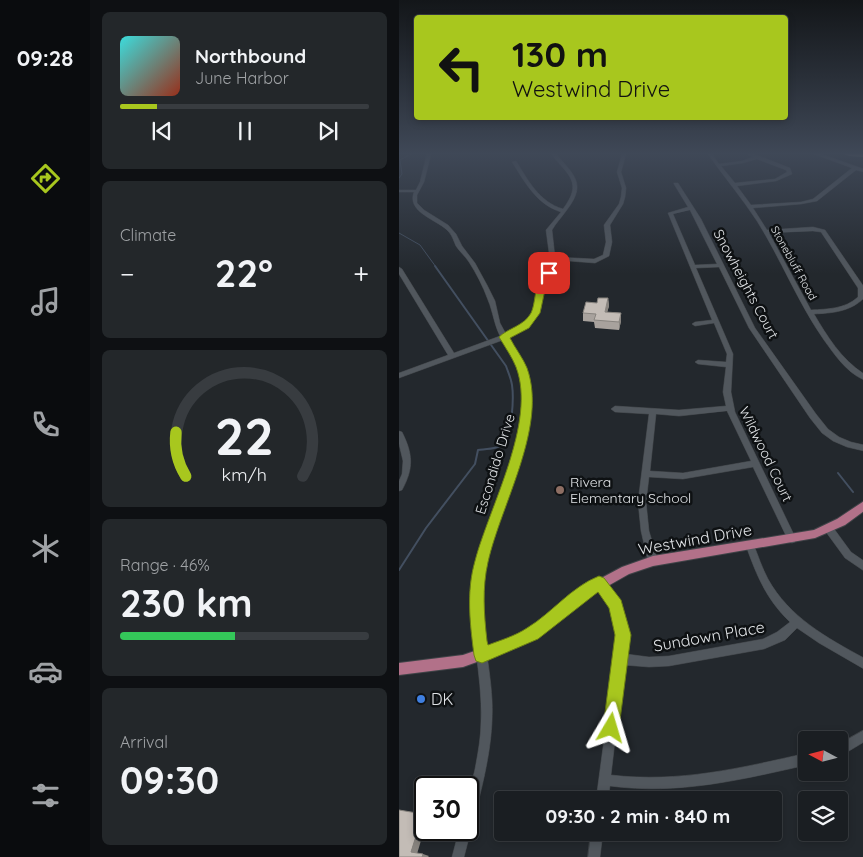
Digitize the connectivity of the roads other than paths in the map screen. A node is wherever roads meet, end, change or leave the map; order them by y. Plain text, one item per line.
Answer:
1 (416, 194) edge
2 (537, 194) edge
3 (575, 194) edge
4 (623, 194) edge
5 (682, 194) edge
6 (740, 194) edge
7 (823, 194) edge
8 (750, 207) junction
9 (691, 208) junction
10 (564, 211) junction
11 (765, 232) junction
12 (553, 258) junction
13 (721, 264) junction
14 (693, 267) junction
15 (399, 269) edge
16 (810, 312) junction
17 (716, 321) junction
18 (695, 324) dead end
19 (504, 337) junction
20 (452, 356) junction
21 (699, 362) dead end
22 (729, 364) junction
23 (399, 376) edge
24 (863, 378) edge
25 (729, 408) junction
26 (615, 409) dead end
27 (653, 412) junction
28 (399, 434) edge
29 (863, 448) edge
30 (756, 463) junction
31 (645, 474) junction
32 (399, 488) edge
33 (863, 505) edge
34 (829, 529) junction
35 (792, 539) junction
36 (750, 546) junction
37 (653, 561) junction
38 (863, 566) edge
39 (599, 583) junction
40 (797, 622) junction
41 (482, 655) junction
42 (620, 659) junction
43 (863, 664) edge
44 (399, 669) edge
45 (863, 735) edge
46 (848, 745) edge
47 (798, 761) edge
48 (479, 777) edge
49 (605, 780) junction
50 (603, 791) edge
51 (462, 841) edge
52 (596, 841) edge
53 (458, 857) edge
54 (594, 857) edge

1 - 19 street, Escondido Drive
2 - 10 street
3 - 10 street
4 - 12 street
5 - 9 street, Snowheights Court
6 - 8 street, Stonebluff Road
7 - 8 street
8 - 11 street, Stonebluff Road
9 - 13 street, Snowheights Court
9 - 14 street, Wildwood Court
10 - 12 street
11 - 16 street, Stonebluff Road
11 - 16 street
12 - 19 street
13 - 14 street
13 - 29 street, Snowheights Court
14 - 17 street, Wildwood Court
15 - 20 street
16 - 24 street, Stonebluff Road
17 - 18 street
17 - 22 street, Wildwood Court
19 - 20 street
19 - 41 street, Escondido Drive
20 - 23 street
21 - 22 street
22 - 25 street, Wildwood Court
25 - 27 street
25 - 30 street, Wildwood Court
26 - 27 street
27 - 31 street
28 - 32 street
30 - 31 street
30 - 35 street, Wildwood Court
31 - 37 street
33 - 34 main road, Westwind Drive
34 - 35 main road, Westwind Drive
34 - 38 street
35 - 36 main road, Westwind Drive
36 - 37 main road, Westwind Drive
36 - 40 street
37 - 39 main road, Westwind Drive
39 - 41 main road, Westwind Drive
39 - 42 street
40 - 42 street, Sundown Place
40 - 43 street
41 - 44 main road, Westwind Drive
41 - 48 street, Escondido Drive
42 - 49 street
45 - 46 street
47 - 49 street
49 - 50 street
51 - 53 street
52 - 54 street

